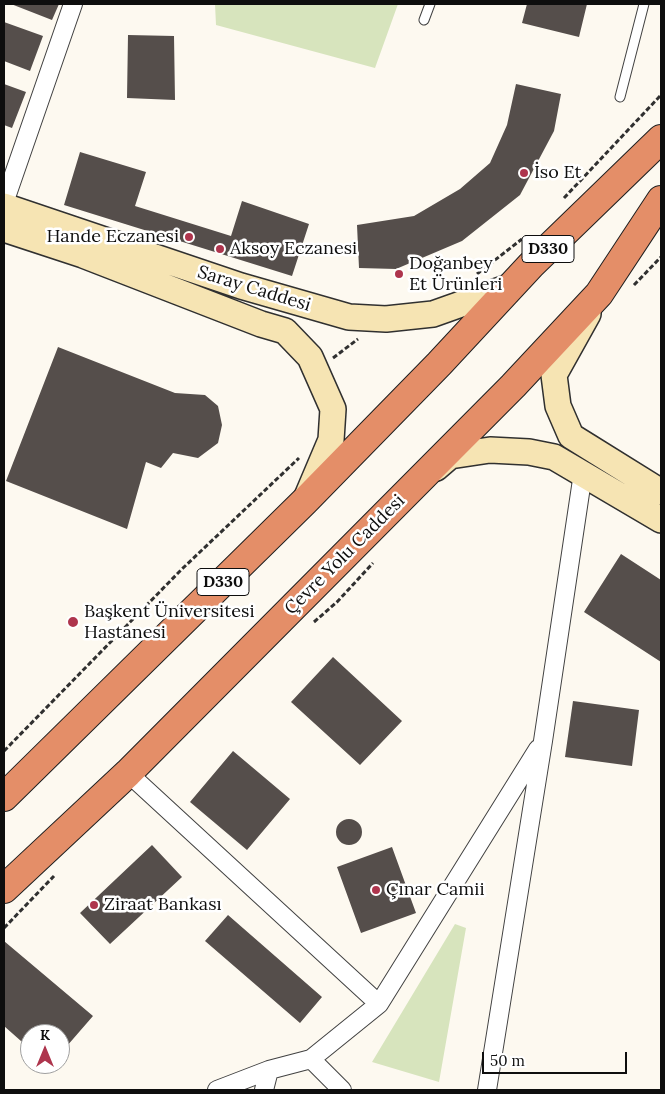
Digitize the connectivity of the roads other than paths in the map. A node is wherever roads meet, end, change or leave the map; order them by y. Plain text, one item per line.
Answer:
1 (73, 4) edge
2 (430, 4) edge
3 (644, 4) edge
4 (424, 20) dead end
5 (620, 97) dead end
6 (661, 139) edge
7 (661, 201) edge
8 (4, 204) edge
9 (4, 229) edge
10 (509, 288) junction
11 (599, 294) junction
12 (583, 473) junction
13 (407, 492) junction
14 (661, 492) edge
15 (305, 501) junction
16 (661, 520) edge
17 (543, 741) junction
18 (128, 773) junction
19 (4, 797) edge
20 (4, 889) edge
21 (379, 1004) junction
22 (311, 1059) junction
23 (269, 1070) junction
24 (217, 1090) edge
25 (264, 1090) edge
26 (342, 1090) edge
27 (487, 1090) edge

1 - 8 street
2 - 4 lane
3 - 5 lane
6 - 10 highway, D330
7 - 11 highway, Çevre Yolu Caddesi
8 - 10 street, Saray Caddesi
9 - 15 street, Saray Caddesi
10 - 15 highway, D330
11 - 13 highway, Çevre Yolu Caddesi
11 - 14 street
12 - 13 street
12 - 16 street
12 - 17 street
13 - 18 highway, Çevre Yolu Caddesi
15 - 19 highway, D330
17 - 21 street
17 - 27 street
18 - 20 highway, Çevre Yolu Caddesi
18 - 21 street
21 - 22 street
22 - 23 street
22 - 26 street
23 - 24 street
23 - 25 street

